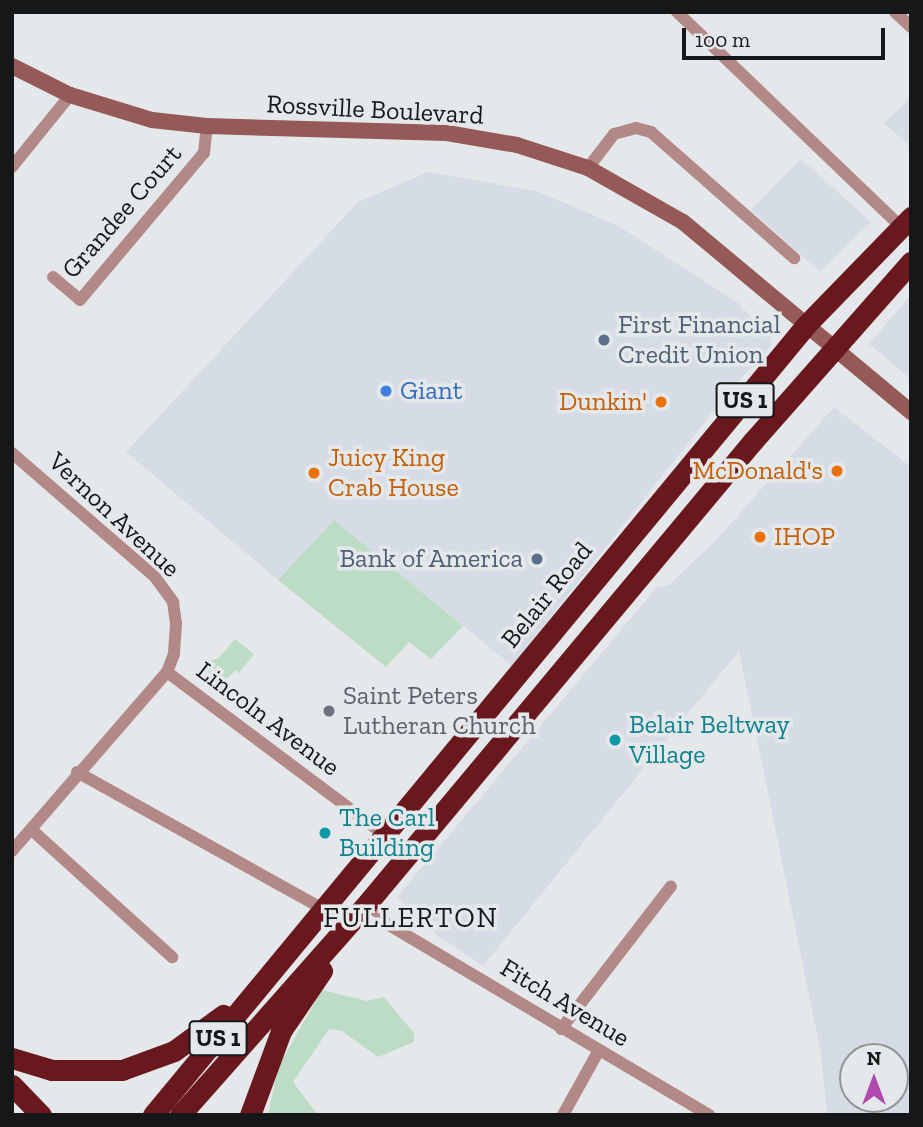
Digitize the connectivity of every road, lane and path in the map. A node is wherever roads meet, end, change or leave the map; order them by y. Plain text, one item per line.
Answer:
1 (677, 12) edge
2 (895, 12) edge
3 (911, 27) edge
4 (12, 66) edge
5 (71, 95) junction
6 (207, 126) junction
7 (12, 167) edge
8 (588, 168) junction
9 (905, 221) edge
10 (794, 258) dead end
11 (911, 262) edge
12 (53, 277) dead end
13 (806, 325) junction
14 (834, 350) junction
15 (911, 412) edge
16 (12, 453) edge
17 (167, 672) junction
18 (77, 772) junction
19 (33, 831) junction
20 (386, 835) junction
21 (12, 851) edge
22 (409, 853) junction
23 (671, 886) dead end
24 (370, 900) junction
25 (325, 909) junction
26 (172, 957) dead end
27 (282, 962) junction
28 (561, 1029) junction
29 (599, 1050) junction
30 (12, 1058) edge
31 (12, 1086) edge
32 (41, 1115) edge
33 (153, 1115) edge
34 (180, 1115) edge
35 (250, 1115) edge
36 (563, 1115) edge
37 (709, 1115) edge

1 - 9 street
2 - 3 street
4 - 5 main road, Rossville Boulevard
5 - 6 main road, Rossville Boulevard
5 - 7 street
6 - 8 main road, Rossville Boulevard
6 - 12 street, Grandee Court
8 - 10 street
8 - 13 main road, Rossville Boulevard
9 - 13 highway, Belair Road / US 1
11 - 14 highway, US 1
13 - 14 main road, Rossville Boulevard
13 - 20 highway, Belair Road / US 1
14 - 15 main road, Rossville Boulevard
14 - 22 highway, US 1
16 - 17 street, Vernon Avenue
17 - 18 street, Vernon Avenue
17 - 20 street, Lincoln Avenue
18 - 19 street, Vernon Avenue
18 - 25 street
19 - 21 street, Vernon Avenue
19 - 26 street
20 - 22 street, Lincoln Avenue
20 - 25 highway, Belair Road / US 1
22 - 24 highway, US 1
23 - 28 street
24 - 28 street, Fitch Avenue
24 - 34 highway, US 1
24 - 35 highway
25 - 27 highway, Belair Road / US 1
27 - 30 highway
27 - 33 highway, Belair Road / US 1
28 - 29 street, Fitch Avenue
29 - 36 street
29 - 37 street, Fitch Avenue
31 - 32 highway

